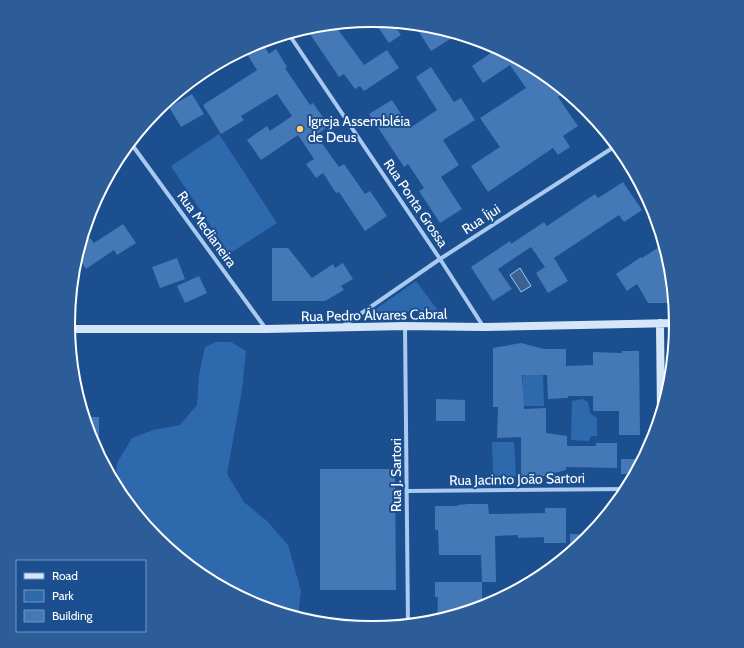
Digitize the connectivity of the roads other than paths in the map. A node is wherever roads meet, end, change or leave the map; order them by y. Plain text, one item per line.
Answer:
1 (291, 38) edge
2 (133, 147) edge
3 (612, 148) edge
4 (440, 259) junction
5 (660, 322) junction
6 (669, 322) edge
7 (405, 326) junction
8 (75, 327) edge
9 (484, 327) junction
10 (340, 328) junction
11 (266, 329) junction
12 (661, 393) edge
13 (619, 489) edge
14 (407, 491) junction
15 (408, 618) edge

1 - 4 street, Rua Ponta Grossa
2 - 11 street, Rua Medianeira
3 - 4 street, Rua Íjui
4 - 9 street, Rua Ponta Grossa
4 - 10 street, Rua Íjui
5 - 6 street, Rua Pedro Álvares Cabral
5 - 9 street, Rua Pedro Álvares Cabral
5 - 12 street
7 - 9 street, Rua Pedro Álvares Cabral
7 - 10 street, Rua Pedro Álvares Cabral
7 - 14 street, Rua J. Sartori
8 - 11 street, Rua Pedro Álvares Cabral
10 - 11 street, Rua Pedro Álvares Cabral
13 - 14 street, Rua Jacinto João Sartori
14 - 15 street, Rua J. Sartori

